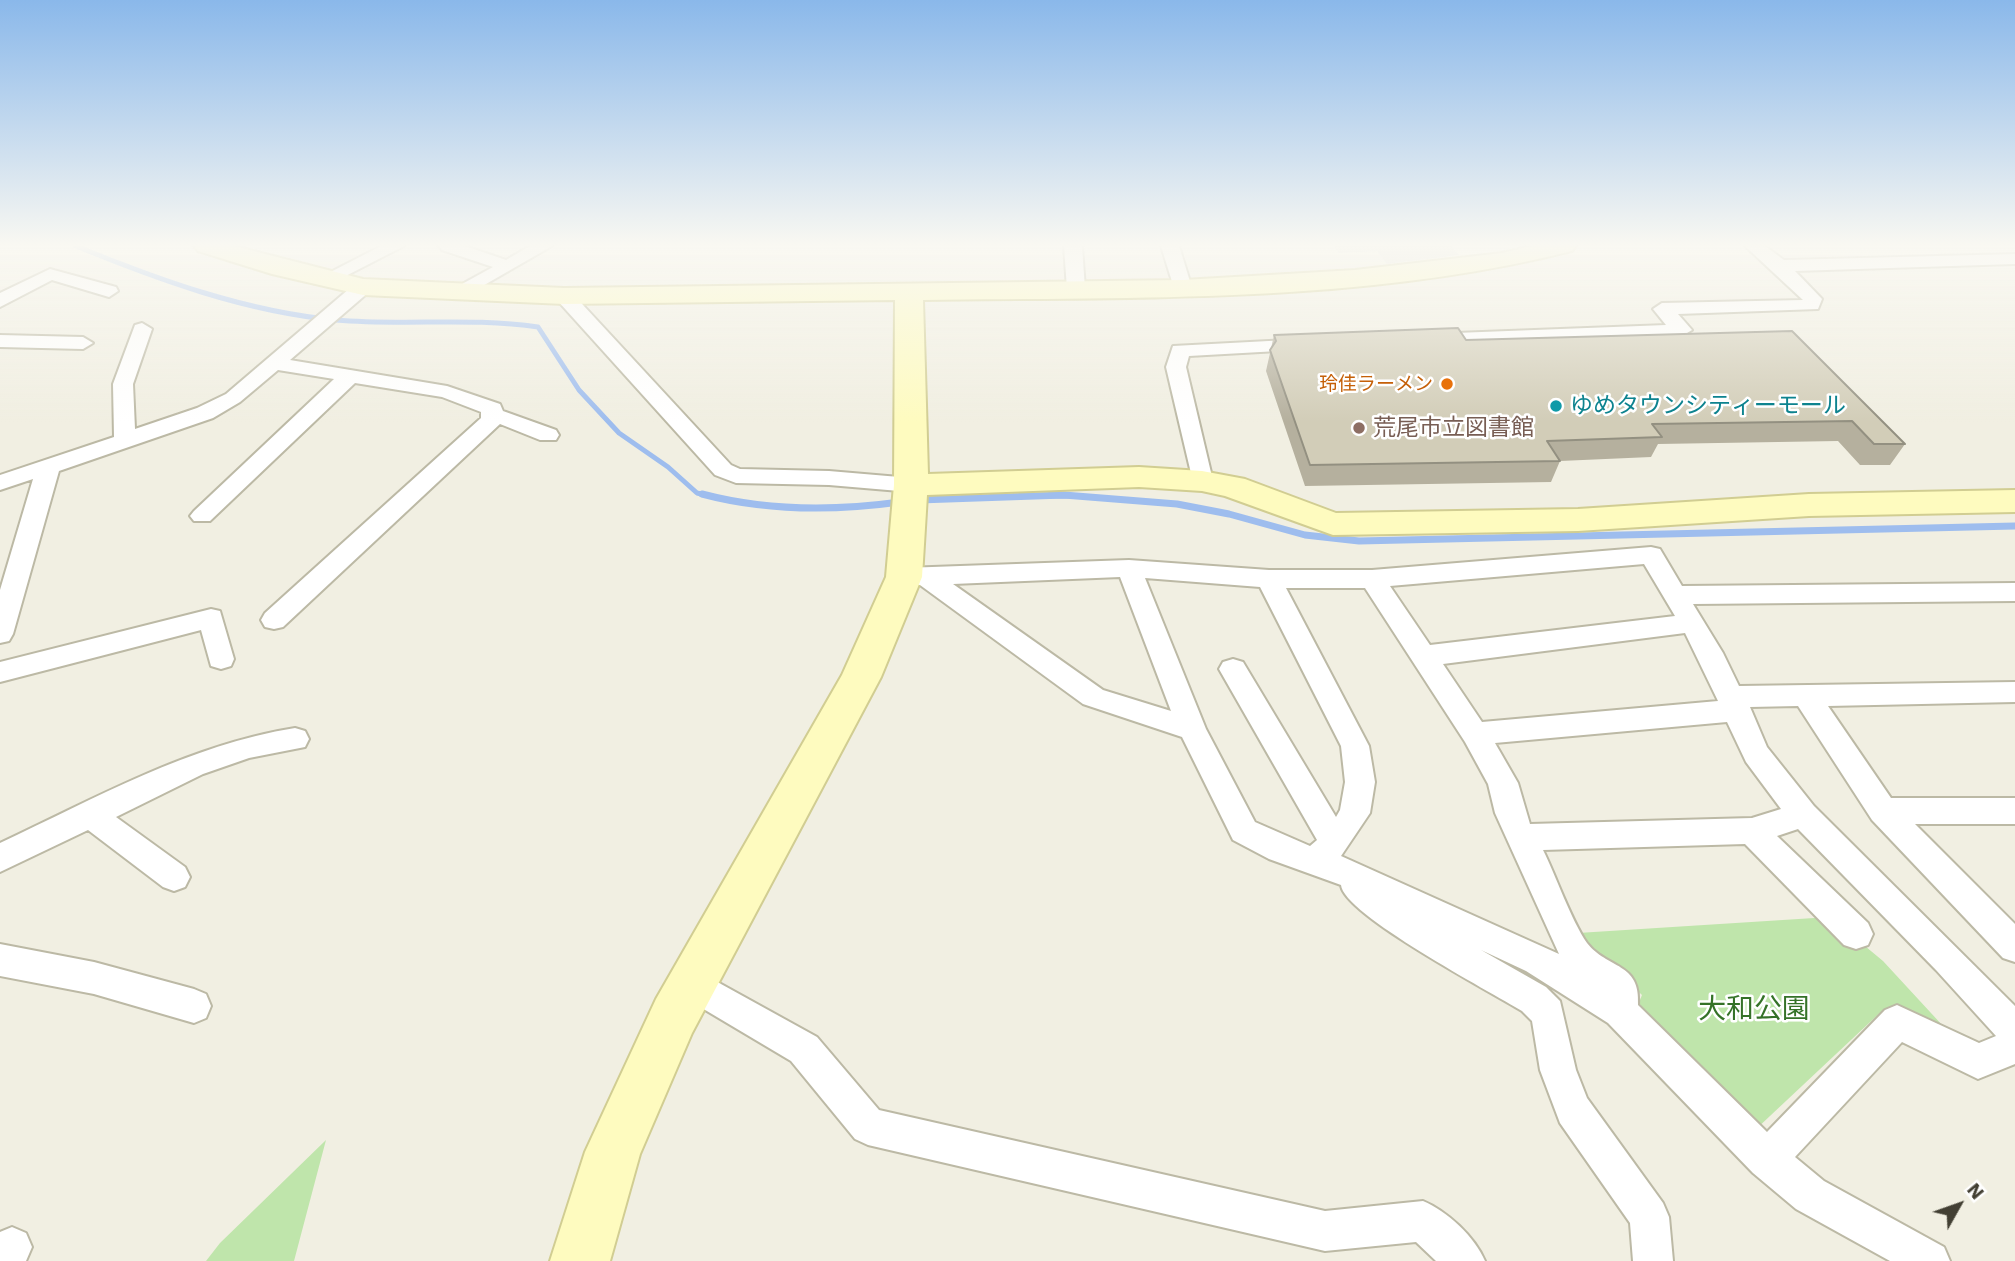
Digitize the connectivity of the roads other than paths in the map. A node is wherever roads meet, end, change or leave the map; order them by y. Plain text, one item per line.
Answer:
1 (341, 305) edge
2 (572, 305) edge
3 (909, 305) edge
4 (1811, 305) edge
5 (142, 329) dead end
6 (0, 341) edge
7 (1403, 341) edge
8 (83, 343) dead end
9 (1334, 344) edge
10 (273, 363) junction
11 (350, 376) junction
12 (492, 414) junction
13 (548, 435) dead end
14 (125, 439) junction
15 (49, 465) junction
16 (1202, 481) junction
17 (0, 483) edge
18 (910, 487) junction
19 (2015, 501) edge
20 (202, 516) dead end
21 (912, 564) junction
22 (1129, 568) junction
23 (1269, 579) junction
24 (1372, 579) junction
25 (2015, 592) edge
26 (1676, 595) junction
27 (274, 620) dead end
28 (1693, 623) junction
29 (0, 634) edge
30 (1424, 656) junction
31 (221, 659) dead end
32 (1233, 669) dead end
33 (0, 672) edge
34 (2015, 692) edge
35 (1806, 696) junction
36 (1735, 704) junction
37 (1192, 729) junction
38 (1475, 734) junction
39 (295, 739) dead end
40 (1883, 811) junction
41 (2015, 811) edge
42 (90, 815) junction
43 (1803, 815) junction
44 (1752, 831) junction
45 (1522, 837) junction
46 (0, 858) edge
47 (1331, 858) junction
48 (174, 877) dead end
49 (1856, 933) dead end
50 (2015, 947) edge
51 (0, 960) edge
52 (691, 984) junction
53 (194, 1006) dead end
54 (1620, 1011) junction
55 (2015, 1031) edge
56 (2015, 1047) edge
57 (1767, 1159) junction
58 (580, 1261) edge
59 (1465, 1261) edge
60 (1653, 1261) edge
61 (1930, 1261) edge

1 - 10 street
2 - 18 street
3 - 18 street
4 - 7 street
5 - 14 street
6 - 8 street
9 - 16 street
10 - 11 street
10 - 14 street
11 - 12 street
11 - 20 street
12 - 13 street
12 - 27 street
14 - 15 street
15 - 17 street
15 - 29 street
16 - 18 street
16 - 19 street
18 - 21 street
21 - 22 street
21 - 37 street
21 - 52 street
22 - 23 street
22 - 37 street
23 - 24 street
23 - 47 street
24 - 26 street
24 - 30 street
25 - 26 street
26 - 28 street
28 - 30 street
28 - 36 street
30 - 38 street
31 - 33 street
32 - 47 street
34 - 35 street
35 - 36 street
35 - 40 street
36 - 38 street
36 - 43 street
37 - 47 street
38 - 45 street
39 - 42 street
40 - 41 street
40 - 50 street
42 - 46 street
42 - 48 street
43 - 44 street
43 - 55 street
44 - 45 street
44 - 49 street
45 - 54 street
47 - 54 street
47 - 60 street
51 - 53 street
52 - 58 street
52 - 59 street
54 - 57 street
56 - 57 street
57 - 61 street

